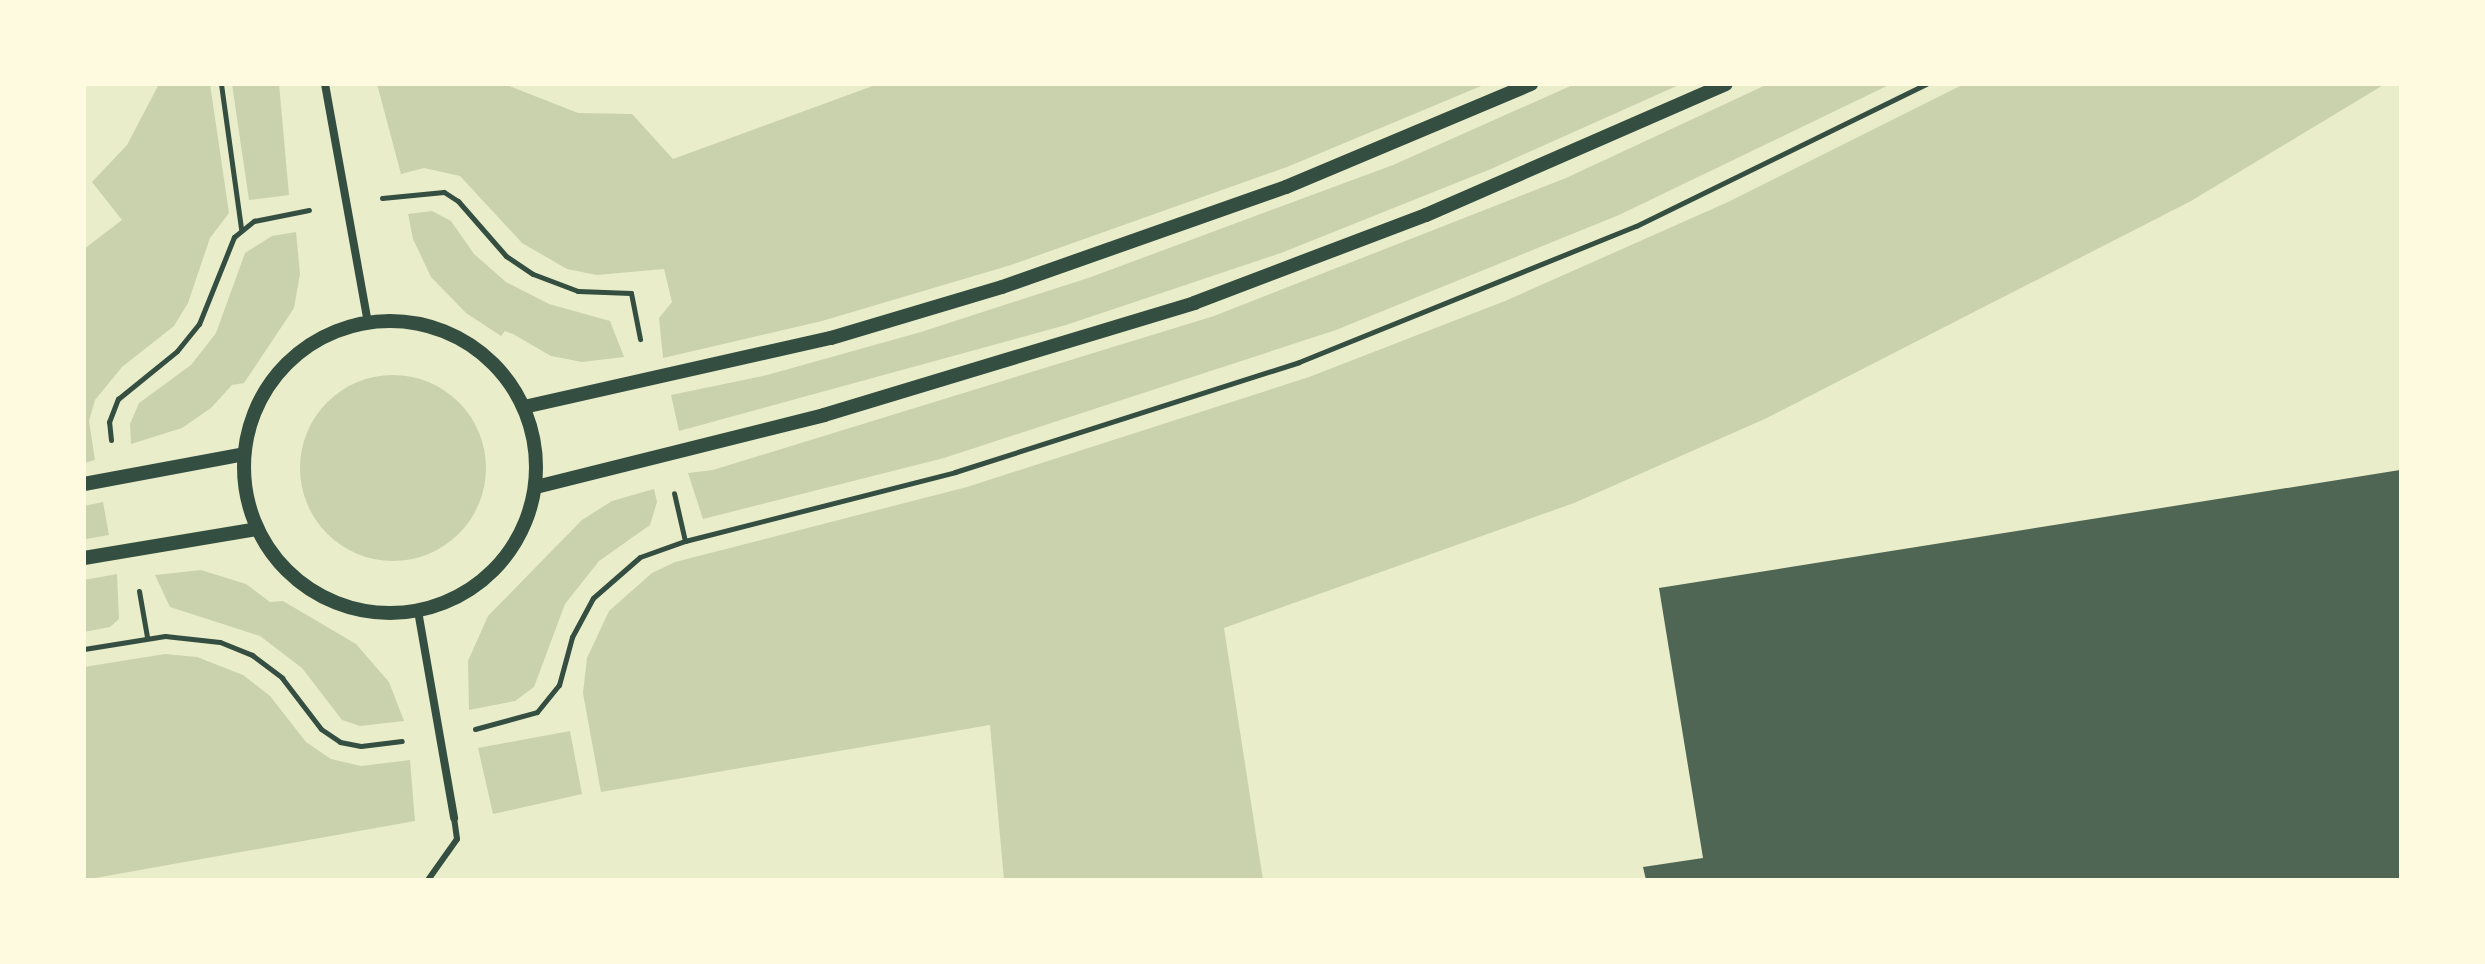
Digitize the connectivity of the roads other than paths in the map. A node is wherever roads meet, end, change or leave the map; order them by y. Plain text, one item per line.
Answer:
1 (325, 84) edge
2 (1531, 84) edge
3 (1726, 84) edge
4 (368, 322) junction
5 (524, 407) junction
6 (244, 454) junction
7 (84, 484) edge
8 (536, 487) junction
9 (257, 529) junction
10 (84, 558) edge
11 (418, 611) junction
12 (454, 818) joint
13 (433, 873) junction
14 (428, 880) edge
15 (440, 880) edge

1 - 4 street
2 - 5 street
3 - 8 street
4 - 5 street
4 - 6 street
5 - 8 street
6 - 7 street
6 - 9 street
8 - 11 street
9 - 10 street
9 - 11 street
11 - 12 street
12 - 13 lane
13 - 14 lane
13 - 15 lane

